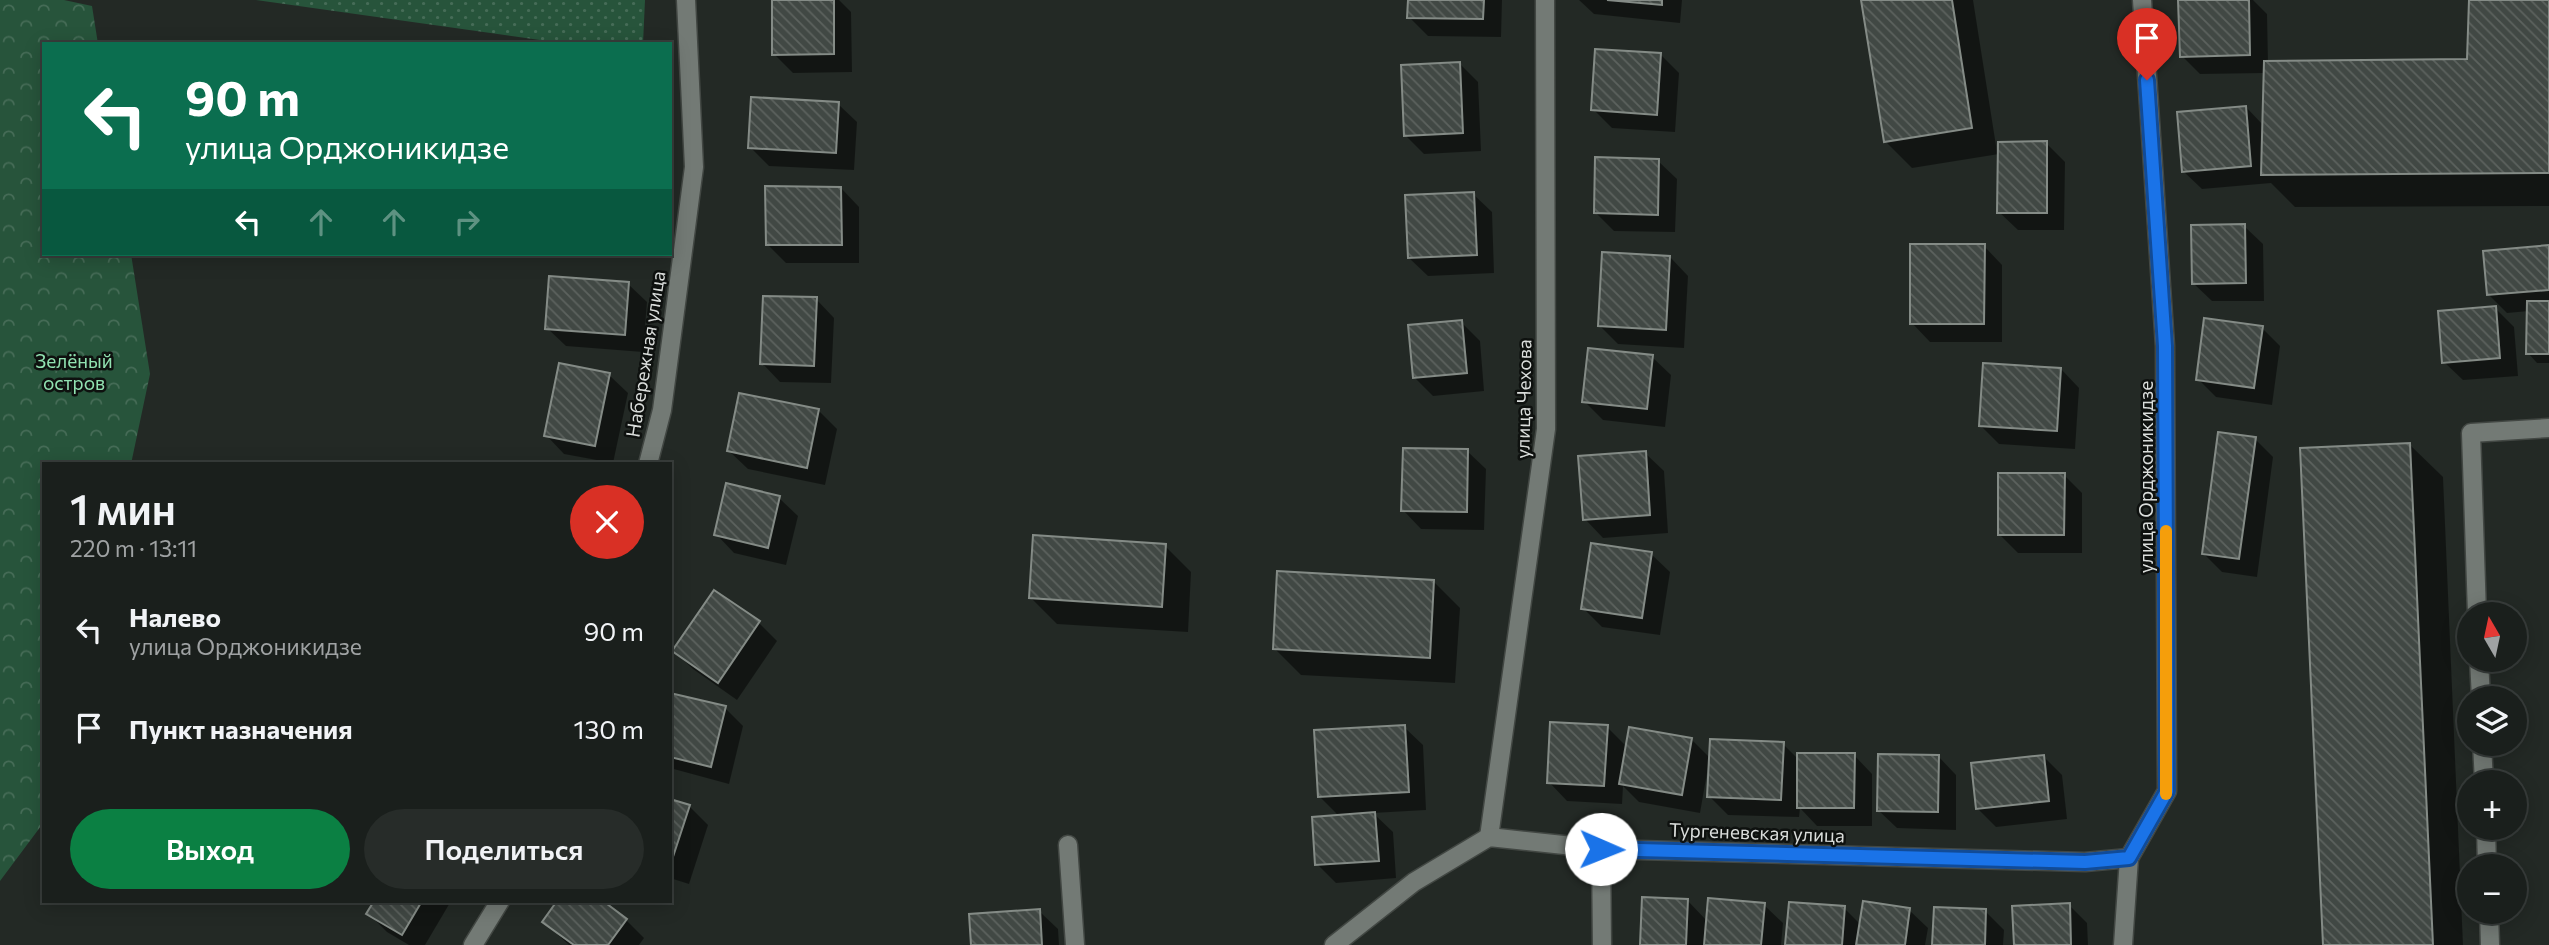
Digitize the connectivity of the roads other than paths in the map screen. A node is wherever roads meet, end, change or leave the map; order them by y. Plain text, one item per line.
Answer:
1 (686, 0) edge
2 (1545, 0) edge
3 (2142, 0) edge
4 (2549, 428) edge
5 (649, 462) edge
6 (2477, 602) edge
7 (1489, 837) junction
8 (1068, 845) dead end
9 (1601, 849) junction
10 (2129, 858) junction
11 (499, 903) edge
12 (2489, 924) edge
13 (472, 945) edge
14 (1075, 945) edge
15 (1335, 945) edge
16 (1602, 945) edge
17 (2123, 945) edge
18 (2490, 945) edge

1 - 5 street, Набережная улица
2 - 7 street, улица Чехова
3 - 10 street, улица Орджоникидзе
4 - 6 street
7 - 9 street, Тургеневская улица
7 - 15 street
8 - 14 street
9 - 10 street, Тургеневская улица
9 - 16 street
10 - 17 street, улица Орджоникидзе
11 - 13 street
12 - 18 street

